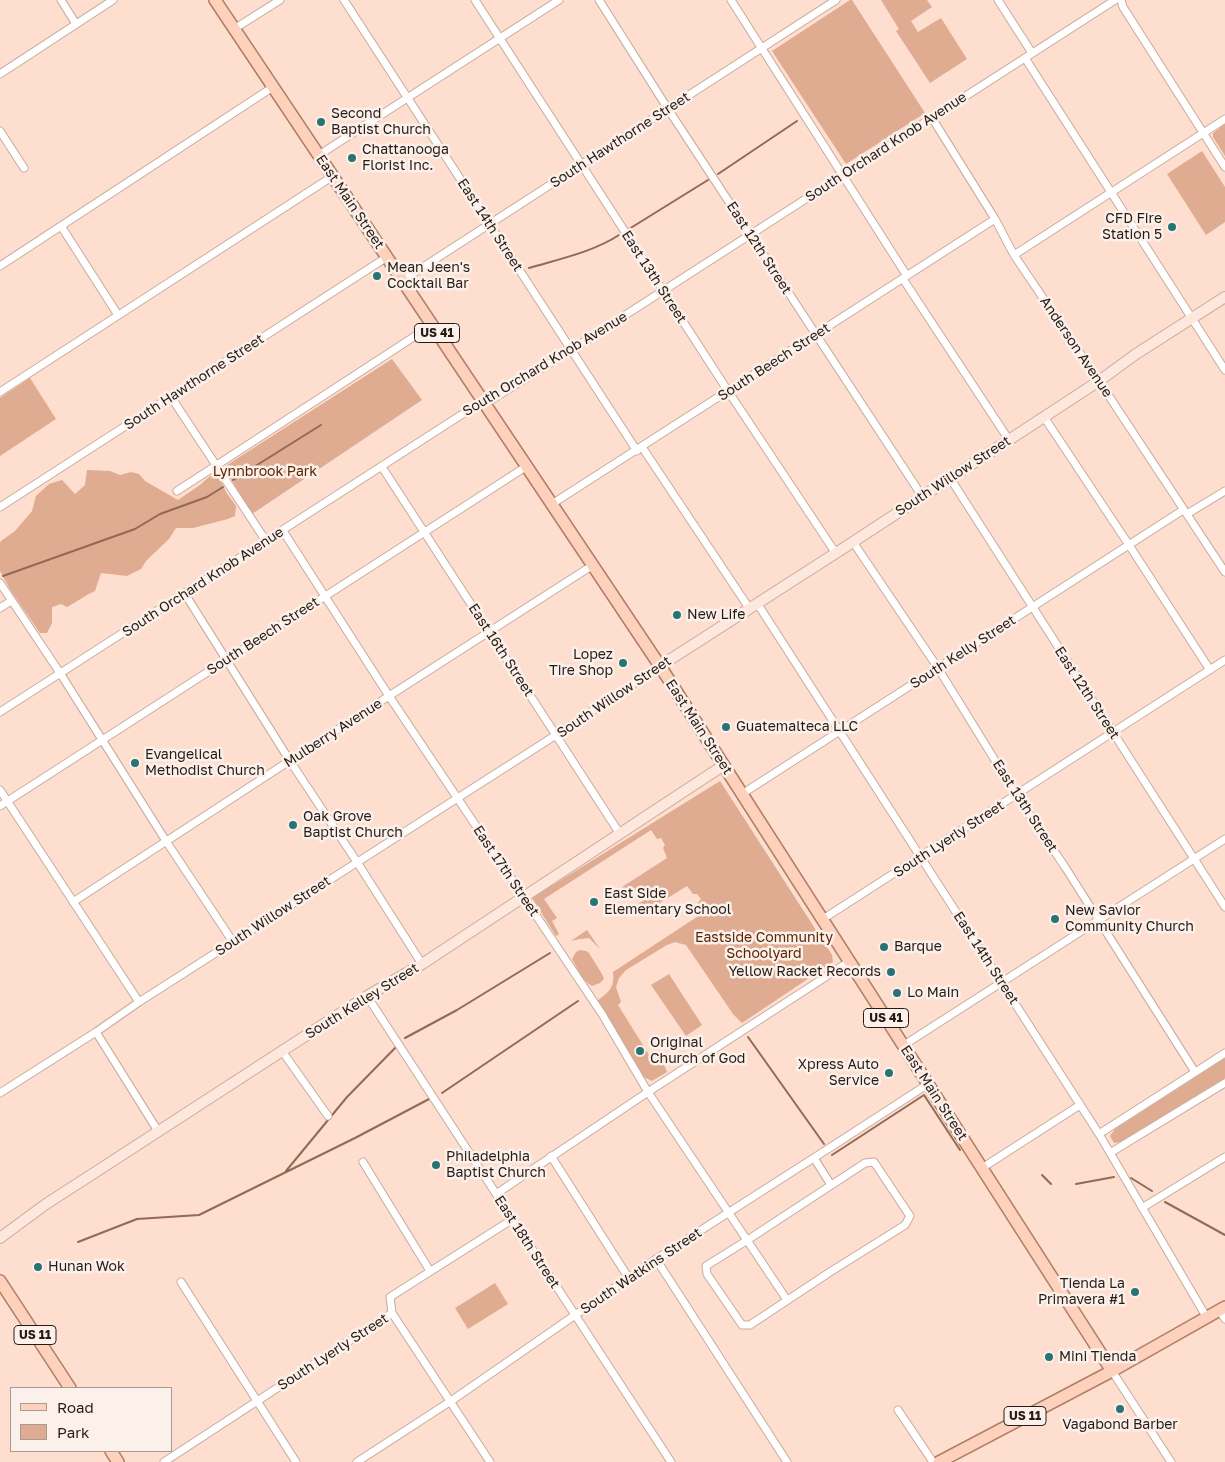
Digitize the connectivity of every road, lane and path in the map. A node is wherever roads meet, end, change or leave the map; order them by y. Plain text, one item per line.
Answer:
1 (61, 0) edge
2 (114, 0) edge
3 (214, 0) edge
4 (280, 0) edge
5 (344, 0) edge
6 (475, 0) edge
7 (559, 0) edge
8 (599, 0) edge
9 (731, 0) edge
10 (836, 0) edge
11 (998, 0) edge
12 (1115, 0) edge
13 (1121, 0) edge
14 (76, 24) junction
15 (234, 30) junction
16 (500, 38) junction
17 (761, 49) junction
18 (1032, 53) junction
19 (1025, 58) junction
20 (0, 74) edge
21 (273, 87) junction
22 (408, 98) junction
23 (668, 109) junction
24 (932, 118) junction
25 (1225, 119) edge
26 (0, 131) edge
27 (1203, 132) junction
28 (319, 155) junction
29 (581, 165) junction
30 (1225, 167) edge
31 (24, 168) dead end
32 (843, 175) junction
33 (333, 176) junction
34 (1112, 193) junction
35 (995, 219) junction
36 (490, 224) junction
37 (61, 226) junction
38 (750, 235) junction
39 (1014, 255) junction
40 (387, 257) junction
41 (0, 266) edge
42 (905, 277) junction
43 (403, 280) junction
44 (663, 291) junction
45 (1225, 297) edge
46 (118, 316) junction
47 (1192, 318) junction
48 (432, 325) junction
49 (816, 335) junction
50 (571, 350) junction
51 (1225, 370) edge
52 (1099, 381) junction
53 (728, 391) junction
54 (0, 392) edge
55 (171, 397) junction
56 (484, 402) junction
57 (1044, 417) junction
58 (1009, 440) junction
59 (639, 449) junction
60 (217, 466) junction
61 (382, 466) junction
62 (527, 466) junction
63 (950, 478) junction
64 (178, 491) dead end
65 (1225, 491) edge
66 (922, 496) junction
67 (552, 504) junction
68 (0, 507) edge
69 (1185, 512) junction
70 (283, 531) junction
71 (425, 532) junction
72 (266, 541) junction
73 (853, 542) junction
74 (1129, 545) junction
75 (835, 552) junction
76 (593, 565) junction
77 (1225, 572) edge
78 (0, 583) edge
79 (185, 594) junction
80 (325, 596) junction
81 (11, 601) junction
82 (753, 606) junction
83 (1032, 607) junction
84 (0, 608) edge
85 (490, 632) junction
86 (227, 660) junction
87 (1225, 660) edge
88 (660, 666) junction
89 (938, 668) junction
90 (1210, 670) junction
91 (60, 673) junction
92 (389, 696) junction
93 (0, 712) edge
94 (840, 731) junction
95 (1113, 733) junction
96 (556, 735) junction
97 (102, 741) junction
98 (290, 761) junction
99 (724, 765) junction
100 (0, 790) edge
101 (742, 794) junction
102 (1017, 796) junction
103 (457, 798) junction
104 (7, 801) junction
105 (0, 806) edge
106 (620, 834) junction
107 (1225, 839) edge
108 (166, 841) junction
109 (921, 856) junction
110 (1194, 859) junction
111 (357, 862) junction
112 (523, 897) junction
113 (73, 902) junction
114 (1225, 907) edge
115 (823, 919) junction
116 (1098, 920) junction
117 (233, 942) junction
118 (850, 961) junction
119 (422, 964) junction
120 (1001, 982) junction
121 (367, 996) junction
122 (139, 1002) junction
123 (96, 1032) junction
124 (904, 1045) junction
125 (282, 1051) junction
126 (1225, 1053) edge
127 (1195, 1072) junction
128 (1225, 1083) edge
129 (928, 1084) junction
130 (648, 1092) junction
131 (0, 1093) edge
132 (1080, 1105) junction
133 (328, 1116) dead end
134 (158, 1131) junction
135 (1099, 1134) junction
136 (1110, 1153) junction
137 (551, 1156) junction
138 (1225, 1157) edge
139 (814, 1158) junction
140 (363, 1162) dead end
141 (982, 1168) junction
142 (831, 1185) junction
143 (496, 1194) junction
144 (1142, 1208) junction
145 (729, 1212) junction
146 (513, 1219) junction
147 (0, 1238) edge
148 (746, 1241) junction
149 (656, 1259) junction
150 (430, 1271) junction
151 (628, 1277) junction
152 (0, 1282) edge
153 (181, 1282) dead end
154 (787, 1300) junction
155 (1223, 1312) edge
156 (392, 1313) junction
157 (575, 1315) junction
158 (1207, 1318) junction
159 (1112, 1371) junction
160 (69, 1387) edge
161 (257, 1401) junction
162 (450, 1401) junction
163 (898, 1410) dead end
164 (164, 1462) edge
165 (296, 1462) edge
166 (357, 1462) edge
167 (490, 1462) edge
168 (671, 1462) edge
169 (787, 1462) edge
170 (933, 1462) edge
171 (939, 1462) edge
172 (1171, 1462) edge

1 - 14 street
2 - 14 street
3 - 15 main road, East Main Street / US 41
4 - 15 street
5 - 22 street, East 14th Street
6 - 16 street, East 13th Street
7 - 16 street
8 - 23 street, East 12th Street
9 - 17 street
10 - 17 street, South Hawthorne Street
11 - 18 street
12 - 18 street, South Orchard Knob Avenue
13 - 27 street
14 - 20 street
15 - 21 main road, East Main Street / US 41
16 - 22 street
16 - 29 street, East 13th Street
17 - 23 street, South Hawthorne Street
17 - 32 street
18 - 19 street, South Orchard Knob Avenue
19 - 24 street, South Orchard Knob Avenue
19 - 34 street
21 - 28 main road, East Main Street / US 41
21 - 37 street
22 - 28 street
22 - 36 street, East 14th Street
23 - 29 street, South Hawthorne Street
23 - 38 street, East 12th Street
24 - 32 street, South Orchard Knob Avenue
24 - 35 street, Anderson Avenue
25 - 27 street
26 - 31 street
27 - 30 street
27 - 34 street
28 - 33 main road, East Main Street / US 41
29 - 36 street, South Hawthorne Street
29 - 44 street, East 13th Street
32 - 38 street, South Orchard Knob Avenue
32 - 42 street
33 - 40 main road, East Main Street / US 41
33 - 46 street
34 - 39 street
34 - 47 street
35 - 39 street, Anderson Avenue
35 - 42 street, South Beech Street
36 - 43 street, South Hawthorne Street
36 - 50 street, East 14th Street
37 - 41 street
37 - 46 street
38 - 44 street, South Orchard Knob Avenue
38 - 49 street, East 12th Street
39 - 52 street, Anderson Avenue
40 - 43 main road, East Main Street / US 41
40 - 55 street, South Hawthorne Street
42 - 49 street, South Beech Street
42 - 58 street
43 - 48 main road, East Main Street / US 41
44 - 50 street, South Orchard Knob Avenue
44 - 53 street, East 13th Street
45 - 47 main road, South Willow Street
46 - 54 street
47 - 51 street
47 - 52 main road, South Willow Street
48 - 56 main road, East Main Street / US 41
48 - 60 street
49 - 53 street, South Beech Street
49 - 66 street, East 12th Street
50 - 56 street, South Orchard Knob Avenue
50 - 59 street, East 14th Street
52 - 57 main road, South Willow Street
52 - 69 street, Anderson Avenue
53 - 59 street, South Beech Street
53 - 75 street, East 13th Street
55 - 60 street
55 - 68 street, South Hawthorne Street
56 - 61 street, South Orchard Knob Avenue
56 - 62 main road, East Main Street / US 41
57 - 58 main road, South Willow Street
57 - 74 street
58 - 63 main road, South Willow Street
59 - 67 street, South Beech Street
59 - 82 street, East 14th Street
60 - 64 street
60 - 72 street
61 - 70 street, South Orchard Knob Avenue
61 - 71 street, East 16th Street
62 - 67 main road, East Main Street / US 41
62 - 71 street, South Beech Street
63 - 66 main road, South Willow Street
63 - 83 street, East 12th Street
65 - 69 street, South Kelly Street
66 - 73 main road, South Willow Street
67 - 76 main road, East Main Street / US 41
69 - 74 street, South Kelly Street
69 - 77 street, Anderson Avenue
70 - 72 street, South Orchard Knob Avenue
70 - 80 street, East 17th Street
71 - 80 street, South Beech Street
71 - 85 street, East 16th Street
72 - 79 street, South Orchard Knob Avenue
73 - 75 main road, South Willow Street
73 - 89 street, East 13th Street
74 - 83 street, South Kelly Street
74 - 90 street
75 - 82 main road, South Willow Street
76 - 85 street, Mulberry Avenue
76 - 88 main road, East Main Street / US 41
78 - 81 street
79 - 86 street
79 - 91 street, South Orchard Knob Avenue
80 - 86 street, South Beech Street
80 - 92 street, East 17th Street
81 - 84 street
81 - 91 street
82 - 88 main road, South Willow Street
82 - 94 street, East 14th Street
83 - 89 street, South Kelly Street
83 - 95 street, East 12th Street
85 - 92 street, Mulberry Avenue
85 - 96 street, East 16th Street
86 - 97 street, South Beech Street
86 - 98 street
87 - 90 street, South Lyerly Street
88 - 96 street, South Willow Street
88 - 99 main road, East Main Street / US 41
89 - 94 street, South Kelly Street
89 - 102 street, East 13th Street
90 - 95 street, South Lyerly Street
91 - 93 street, South Orchard Knob Avenue
91 - 97 street
92 - 98 street, Mulberry Avenue
92 - 103 street, East 17th Street
94 - 101 street, South Kelly Street
94 - 109 street, East 14th Street
95 - 102 street, South Lyerly Street
95 - 110 street, East 12th Street
96 - 103 street, South Willow Street
96 - 106 street, East 16th Street
97 - 104 street, South Beech Street
97 - 108 street
98 - 108 street, Mulberry Avenue
98 - 111 street
99 - 101 main road, East Main Street / US 41
99 - 106 main road, South Kelley Street
100 - 104 street
101 - 115 main road, East Main Street / US 41
102 - 109 street, South Lyerly Street
102 - 116 street, East 13th Street
103 - 111 street, South Willow Street
103 - 112 street, East 17th Street
104 - 105 street, South Beech Street
104 - 113 street
106 - 112 main road, South Kelley Street
107 - 110 street
108 - 113 street, Mulberry Avenue
108 - 117 street
109 - 115 street, South Lyerly Street
109 - 120 street, East 14th Street
110 - 114 street, East 12th Street
110 - 116 street
111 - 117 street, South Willow Street
111 - 119 street
112 - 119 main road, South Kelley Street
112 - 130 street, East 17th Street
113 - 122 street
115 - 118 main road, East Main Street / US 41
116 - 120 street
116 - 127 street, East 13th Street
117 - 122 street, South Willow Street
118 - 124 main road, East Main Street / US 41
118 - 130 street
119 - 121 main road, South Kelley Street
120 - 124 street
120 - 132 street, East 14th Street
121 - 125 main road, South Kelley Street
121 - 143 street, East 18th Street
122 - 123 street, South Willow Street
123 - 131 street, South Willow Street
123 - 134 street
124 - 129 main road, East Main Street / US 41
125 - 133 street
125 - 134 main road, South Kelley Street
126 - 127 street
127 - 135 street
128 - 136 street
129 - 139 street, South Watkins Street
129 - 141 main road, East Main Street / US 41
130 - 137 street
130 - 145 street, East 17th Street
132 - 135 street, East 14th Street
132 - 141 street
134 - 147 main road, South Kelley Street
135 - 136 street, East 14th Street
136 - 144 street, East 14th Street
137 - 143 street
137 - 151 street
138 - 144 street
139 - 142 street
139 - 145 street, South Watkins Street
140 - 150 street
141 - 159 main road, East Main Street / US 41
142 - 148 street
142 - 154 street
143 - 146 street, East 18th Street
144 - 158 street, East 14th Street
145 - 148 street, East 17th Street
145 - 149 street, South Watkins Street
146 - 150 street, South Lyerly Street
146 - 157 street, East 18th Street
148 - 154 street, East 17th Street
148 - 154 street
149 - 151 street, South Watkins Street
149 - 169 street
150 - 156 street, South Lyerly Street
151 - 157 street, South Watkins Street
152 - 160 main road, US 11
153 - 161 street
155 - 158 main road, US 11
156 - 161 street, South Lyerly Street
156 - 162 street
157 - 162 street, South Watkins Street
157 - 168 street, East 18th Street
158 - 159 main road, US 11
159 - 171 main road, US 11
159 - 172 street, East Main Street
161 - 164 street, South Lyerly Street
161 - 165 street
162 - 166 street, South Watkins Street
162 - 167 street
163 - 170 street

